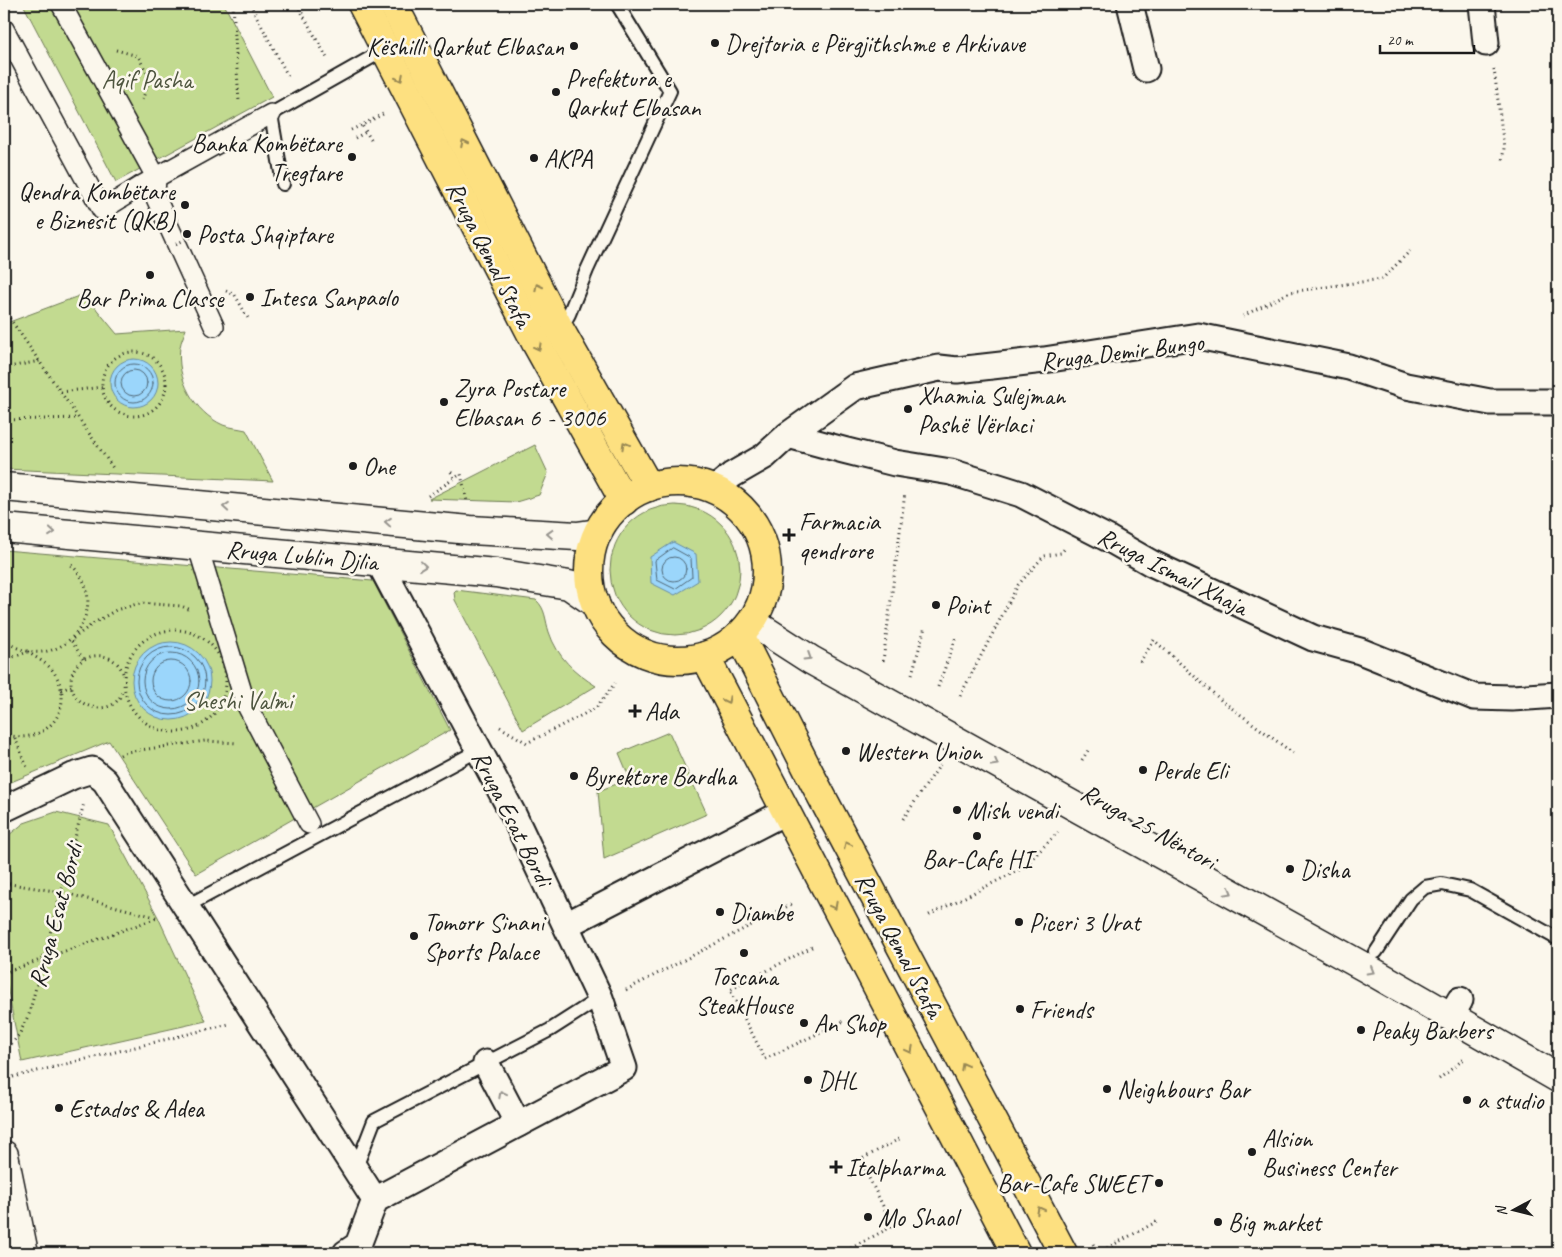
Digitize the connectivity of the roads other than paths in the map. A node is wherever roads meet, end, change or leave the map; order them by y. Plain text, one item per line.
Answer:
1 (61, 4) edge
2 (362, 4) edge
3 (393, 4) edge
4 (617, 4) edge
5 (1130, 4) edge
6 (1482, 4) edge
7 (4, 29) edge
8 (409, 35) junction
9 (1486, 43) road end
10 (385, 49) junction
11 (1146, 70) dead end
12 (271, 114) junction
13 (156, 177) junction
14 (283, 184) dead end
15 (214, 326) dead end
16 (560, 330) junction
17 (1558, 402) edge
18 (788, 435) junction
19 (4, 487) edge
20 (650, 487) junction
21 (714, 490) junction
22 (624, 501) junction
23 (4, 528) edge
24 (598, 533) junction
25 (201, 557) dead end
26 (379, 562) junction
27 (595, 603) junction
28 (750, 622) junction
29 (705, 656) junction
30 (1558, 695) edge
31 (479, 750) junction
32 (4, 810) edge
33 (785, 812) junction
34 (309, 824) dead end
35 (176, 914) junction
36 (566, 925) junction
37 (1558, 939) edge
38 (1376, 952) junction
39 (600, 998) junction
40 (1455, 1008) junction
41 (1558, 1057) edge
42 (486, 1063) junction
43 (1558, 1078) edge
44 (518, 1124) junction
45 (4, 1155) edge
46 (355, 1170) junction
47 (375, 1200) junction
48 (24, 1253) edge
49 (346, 1253) edge
50 (1016, 1253) edge
51 (1062, 1253) edge

1 - 13 street
2 - 10 main road, Rruga Qemal Stafa
3 - 8 main road, Rruga Qemal Stafa
4 - 16 lane
5 - 11 street
6 - 9 street
7 - 13 street
8 - 10 lane
16 -> 8 main road, Rruga Qemal Stafa
10 - 12 lane
10 -> 22 main road, Rruga Qemal Stafa
12 - 13 street
12 - 14 lane
13 - 15 street
20 -> 16 main road, Rruga Qemal Stafa
17 - 18 street, Rruga Demir Bungo
18 - 21 street, Rruga Demir Bungo
18 - 30 street, Rruga Ismail Xhaja
24 -> 19 street, Rruga Lublin Djlia
20 - 21 main road
20 - 22 main road
21 - 28 main road
22 - 24 main road
23 -> 26 street, Rruga Lublin Djlia
24 - 27 main road
25 - 34 street
26 -> 27 street, Rruga Lublin Djlia
26 - 31 street, Rruga Esat Bordi
27 - 29 main road
28 - 29 main road
28 - 38 street, Rruga 25 Nëntori
28 -> 40 street, Rruga 25 Nëntori
51 -> 28 main road, Rruga Qemal Stafa
29 -> 33 main road, Rruga Qemal Stafa
31 - 35 lane
31 - 36 street, Rruga Esat Bordi
32 - 35 street
33 - 36 street
33 -> 50 main road, Rruga Qemal Stafa
35 - 46 street
36 - 39 street, Rruga Esat Bordi
37 - 38 lane
38 - 40 street, Rruga 25 Nëntori
39 - 42 lane
39 - 44 street, Rruga Esat Bordi
40 - 41 street, Rruga 25 Nëntori
40 - 43 street, Rruga 25 Nëntori
44 -> 42 street
42 - 46 lane
44 - 47 street, Rruga Esat Bordi
45 - 48 street
46 - 47 street
47 - 49 street

